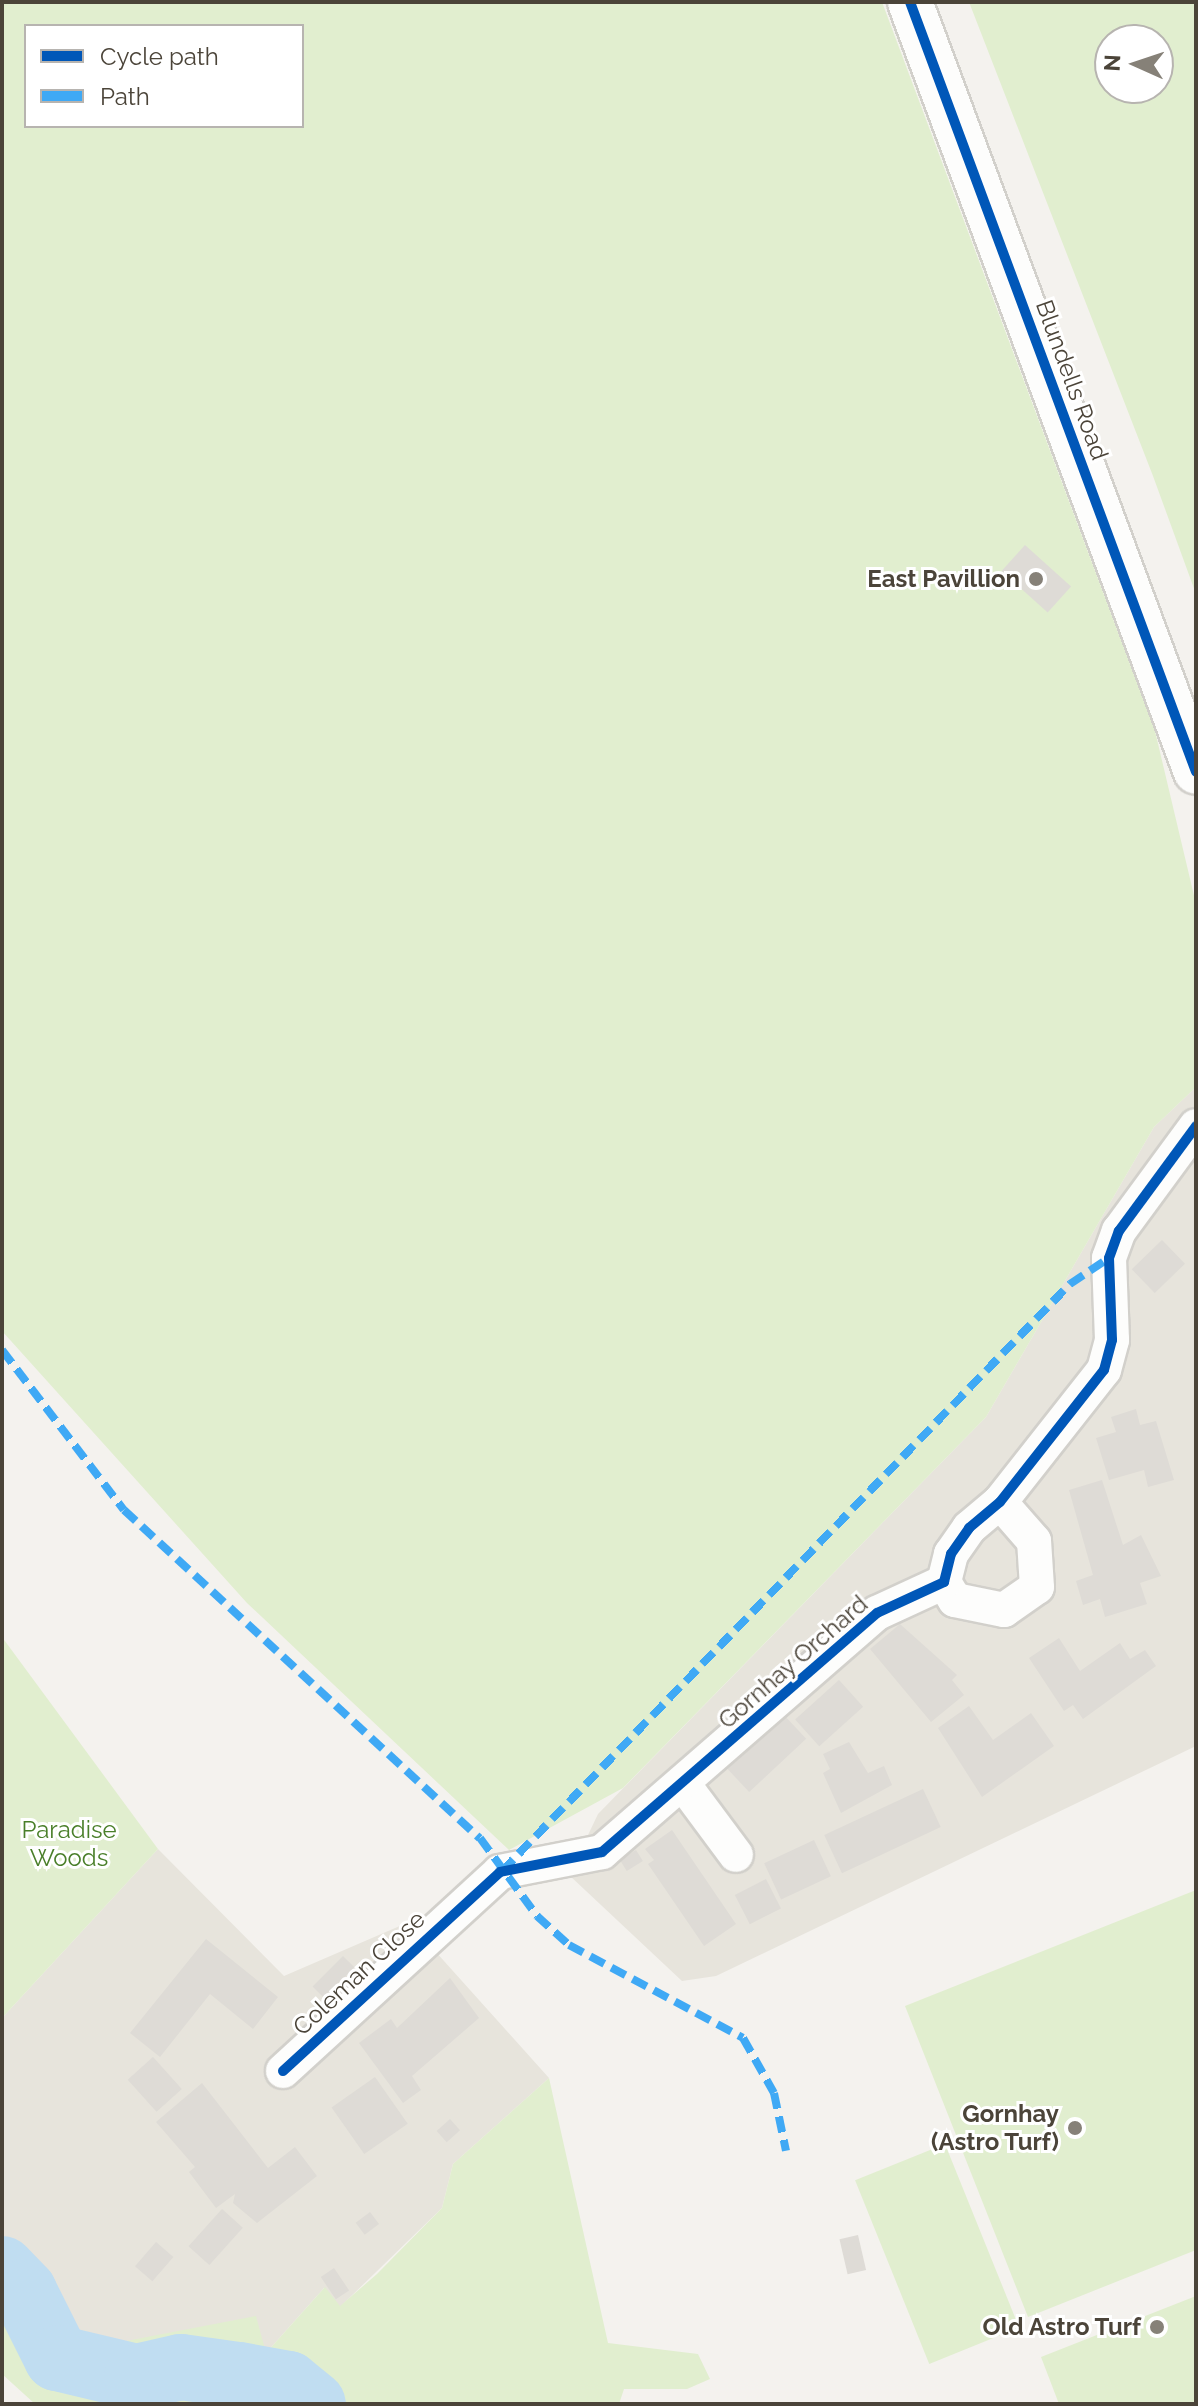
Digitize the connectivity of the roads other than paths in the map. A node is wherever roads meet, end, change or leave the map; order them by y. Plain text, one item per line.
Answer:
1 (910, 2) edge
2 (1196, 772) edge
3 (1196, 1126) edge
4 (1000, 1502) junction
5 (944, 1582) junction
6 (684, 1785) junction
7 (736, 1855) dead end
8 (462, 1905) joint
9 (283, 2071) dead end

1 - 2 street, Blundells Road
3 - 4 street
4 - 5 street
4 - 5 street
5 - 6 street, Gornhay Orchard
6 - 7 street
6 - 8 street, Gornhay Orchard
8 - 9 street, Coleman Close

